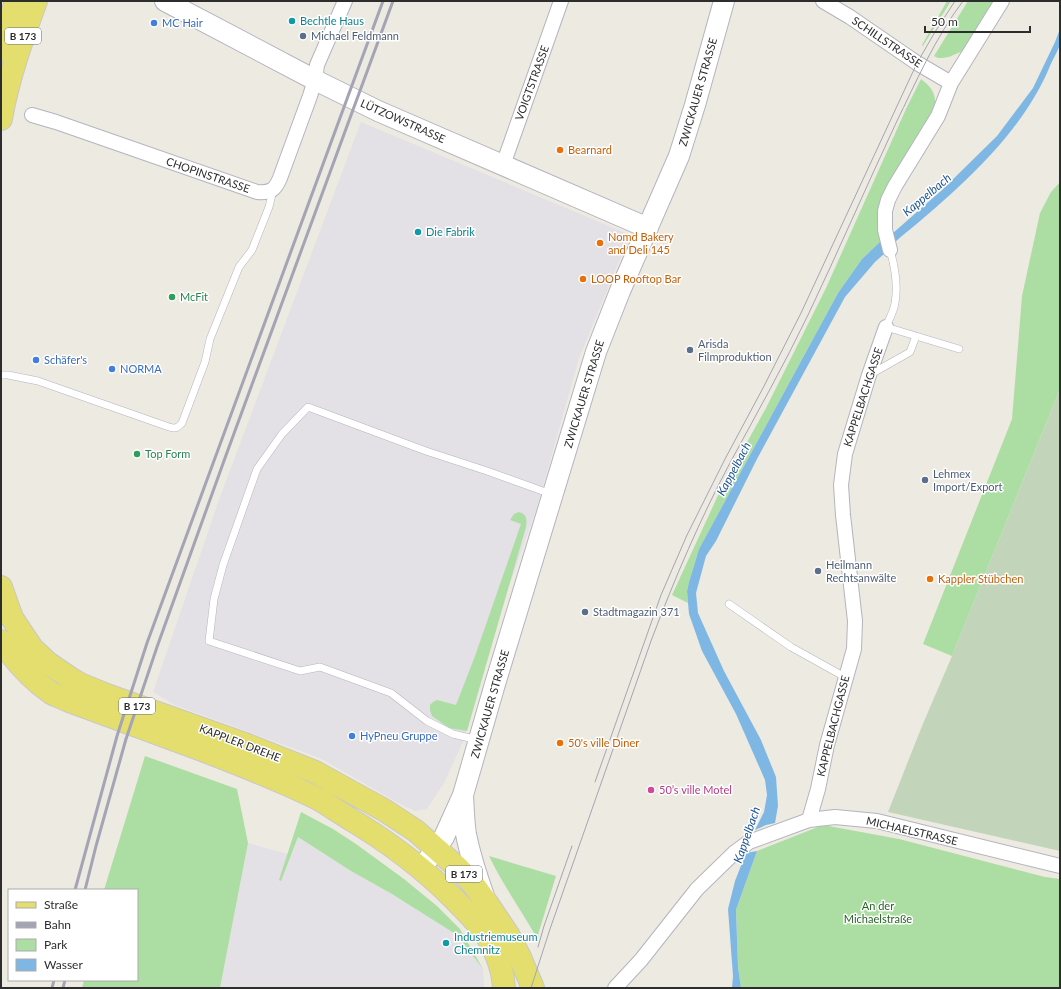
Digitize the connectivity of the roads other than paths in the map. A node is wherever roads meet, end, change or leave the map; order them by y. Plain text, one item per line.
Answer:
1 (16, 1) edge
2 (36, 1) edge
3 (165, 1) edge
4 (346, 1) edge
5 (561, 1) edge
6 (724, 1) edge
7 (823, 1) edge
8 (1002, 1) edge
9 (1, 50) edge
10 (315, 80) junction
11 (952, 83) junction
12 (32, 115) dead end
13 (1, 119) edge
14 (504, 165) junction
15 (273, 190) junction
16 (648, 228) junction
17 (890, 250) joint
18 (886, 327) junction
19 (916, 336) junction
20 (959, 349) dead end
21 (1, 375) edge
22 (869, 375) junction
23 (553, 495) junction
24 (1, 587) edge
25 (729, 604) dead end
26 (1, 641) edge
27 (845, 677) junction
28 (479, 741) junction
29 (305, 780) junction
30 (463, 795) junction
31 (809, 820) junction
32 (436, 848) junction
33 (1060, 866) edge
34 (421, 869) junction
35 (487, 904) junction
36 (504, 988) edge
37 (533, 988) edge
38 (615, 988) edge

1 - 9 main road, B 173
2 - 13 main road, B 173
3 - 10 main road, LÜTZOWSTRASSE
4 - 10 street
5 - 14 street, VOIGTSTRASSE
6 - 16 main road, ZWICKAUER STRASSE
7 - 11 street, SCHILLSTRASSE
8 - 11 street, KAPPELBACHGASSE
10 - 14 main road, LÜTZOWSTRASSE
10 - 15 street
11 - 17 street, KAPPELBACHGASSE
12 - 15 street, CHOPINSTRASSE
14 - 16 main road, LÜTZOWSTRASSE
15 - 21 lane
16 - 23 main road, ZWICKAUER STRASSE
17 - 18 lane, KAPPELBACHGASSE
18 - 19 lane
18 - 22 street, KAPPELBACHGASSE
19 - 20 lane
19 - 22 lane
22 - 27 street, KAPPELBACHGASSE
23 - 28 main road, ZWICKAUER STRASSE
23 - 28 lane
24 - 29 main road, KAPPLER DREHE / B 173
25 - 27 lane
26 - 29 main road, KAPPLER DREHE / B 173
27 - 31 street, KAPPELBACHGASSE
28 - 30 main road, ZWICKAUER STRASSE
29 - 32 main road, KAPPLER DREHE / B 173
29 - 34 main road, KAPPLER DREHE / B 173
30 - 32 main road, ZWICKAUER STRASSE
30 - 35 main road, ZWICKAUER STRASSE
31 - 33 street, MICHAELSTRASSE
31 - 38 street, MICHAELSTRASSE
32 - 34 main road, ZWICKAUER STRASSE
32 - 35 main road, KAPPLER DREHE / B 173
34 - 36 main road, B 173
35 - 37 main road, ZWICKAUER STRASSE / B 173

